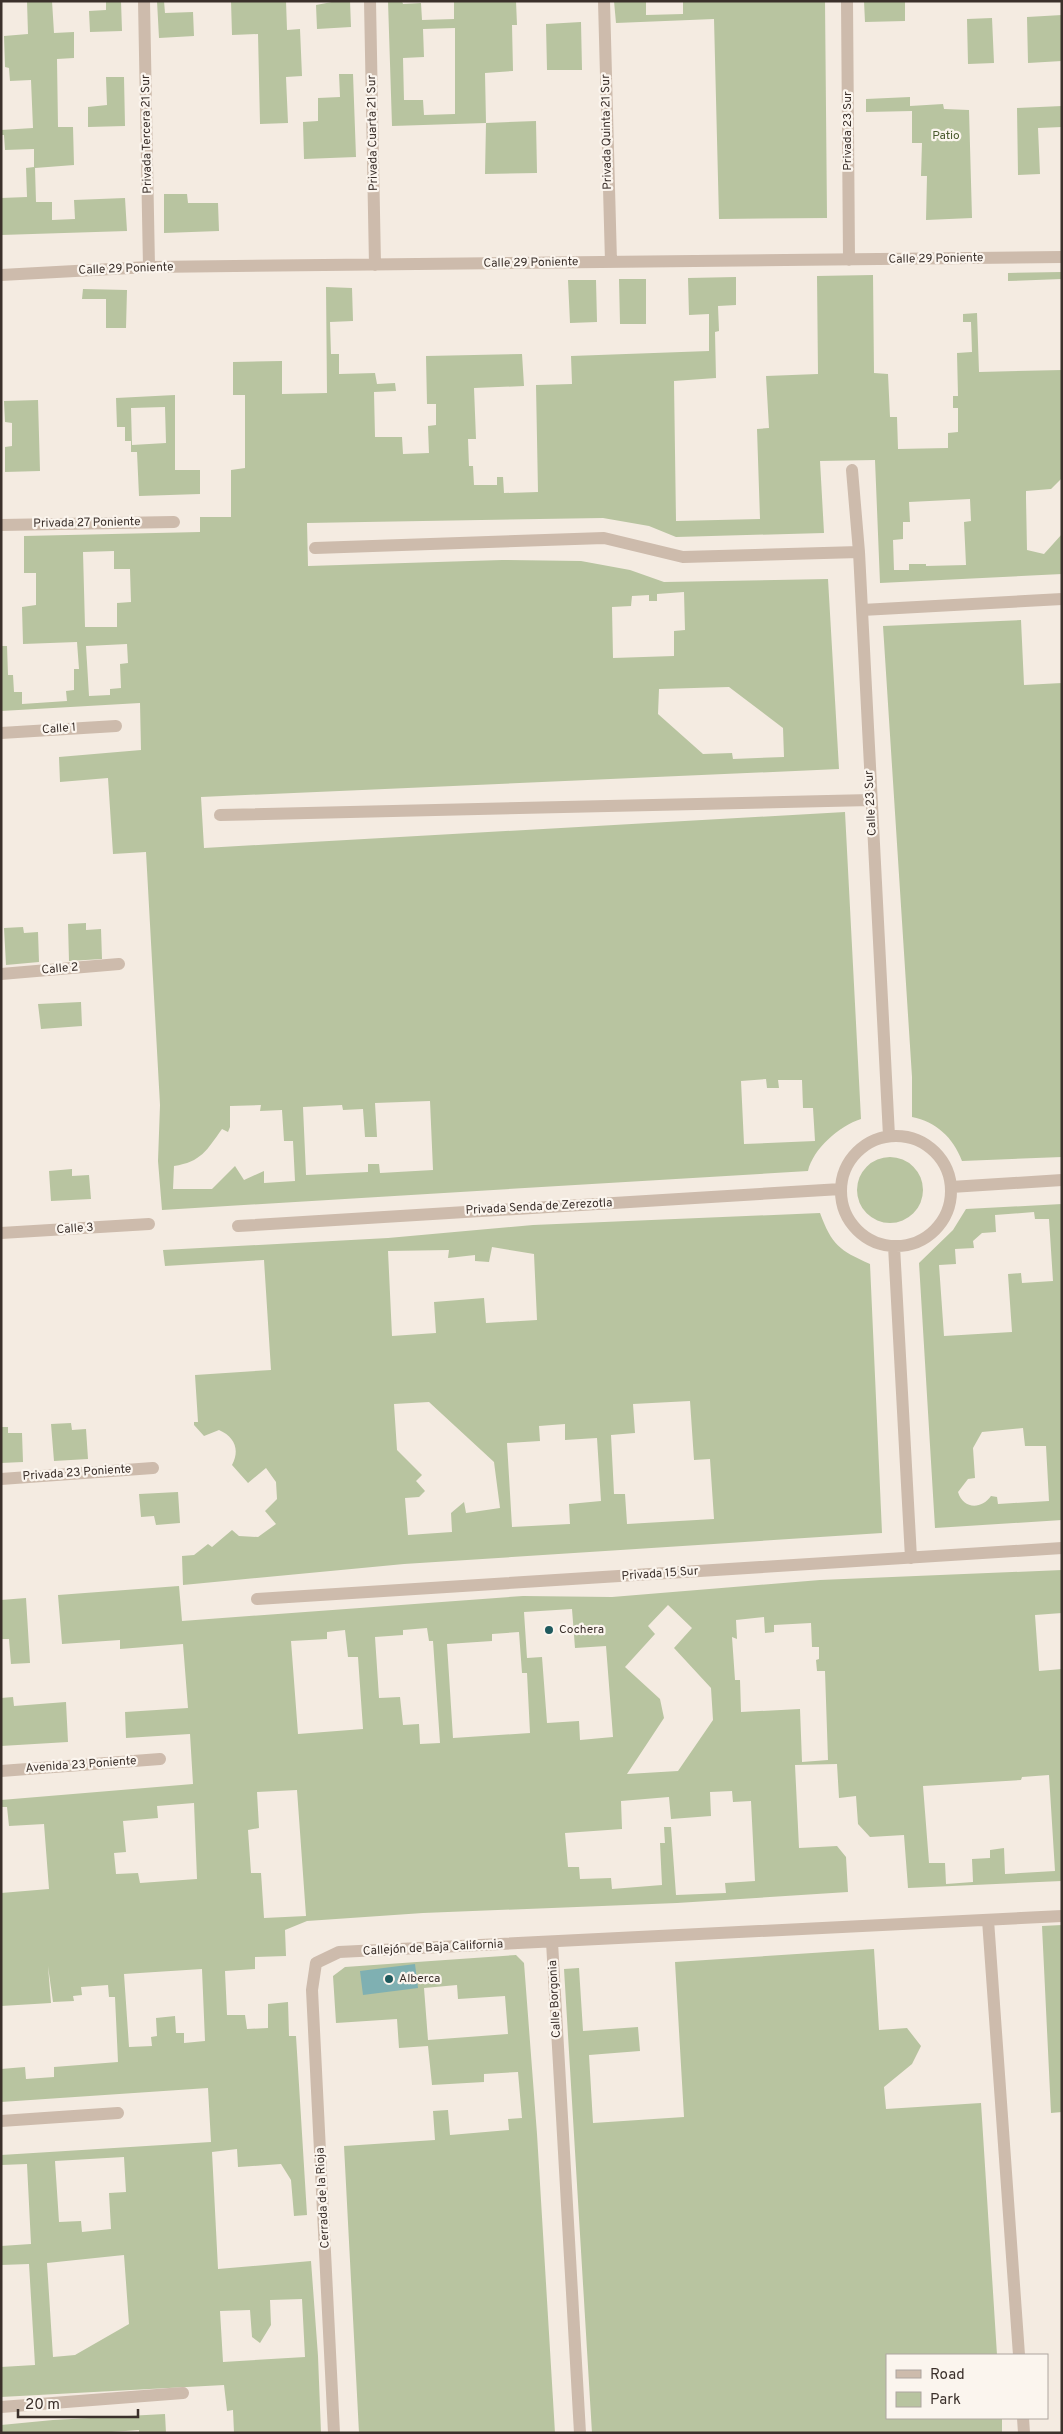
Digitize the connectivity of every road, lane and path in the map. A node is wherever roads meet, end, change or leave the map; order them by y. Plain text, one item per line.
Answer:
1 (144, 1) edge
2 (370, 1) edge
3 (604, 1) edge
4 (847, 1) edge
5 (1062, 257) edge
6 (849, 260) junction
7 (611, 262) junction
8 (375, 265) junction
9 (148, 267) junction
10 (1, 275) edge
11 (852, 470) dead end
12 (174, 522) dead end
13 (1, 525) edge
14 (315, 548) dead end
15 (859, 552) junction
16 (1062, 599) edge
17 (862, 610) junction
18 (116, 726) dead end
19 (1, 733) edge
20 (871, 800) junction
21 (220, 815) dead end
22 (119, 964) dead end
23 (1, 974) edge
24 (889, 1136) junction
25 (1062, 1180) edge
26 (951, 1187) junction
27 (841, 1189) junction
28 (149, 1224) dead end
29 (238, 1226) dead end
30 (1, 1233) edge
31 (894, 1246) junction
32 (153, 1468) dead end
33 (1, 1479) edge
34 (1062, 1548) edge
35 (912, 1558) junction
36 (257, 1599) dead end
37 (160, 1759) dead end
38 (1, 1771) edge
39 (1062, 1916) edge
40 (988, 1920) junction
41 (552, 1942) junction
42 (316, 1963) joint
43 (118, 2113) dead end
44 (1, 2121) edge
45 (1019, 2354) edge
46 (183, 2393) dead end
47 (1, 2407) edge
48 (1023, 2419) edge
49 (334, 2433) edge
50 (580, 2433) edge
51 (1024, 2433) edge

1 - 9 street, Privada Tercera 21 Sur
2 - 8 street, Privada Cuarta 21 Sur
3 - 7 street, Privada Quinta 21 Sur
4 - 6 street, Privada 23 Sur
5 - 6 street, Calle 29 Poniente
6 - 7 street, Calle 29 Poniente
7 - 8 street, Calle 29 Poniente
8 - 9 street, Calle 29 Poniente
9 - 10 street, Calle 29 Poniente
11 - 15 street, Calle 23 Sur
12 - 13 street, Privada 27 Poniente
14 - 15 street
15 - 17 street, Calle 23 Sur
16 - 17 street
17 - 20 street, Calle 23 Sur
18 - 19 street, Calle 1
20 - 21 street
20 - 24 street, Calle 23 Sur
22 - 23 street, Calle 2
24 - 26 street
24 - 27 street
25 - 26 street
26 - 31 street
27 - 29 street, Privada Senda de Zerezotla
27 - 31 street
28 - 30 street, Calle 3
31 - 35 street
32 - 33 street, Privada 23 Poniente
34 - 35 street, Privada 15 Sur
35 - 36 street, Privada 15 Sur
37 - 38 street, Avenida 23 Poniente
39 - 40 street, Calle Borgonia
40 - 41 street, Calle Borgonia
40 - 45 street
41 - 42 street, Callejón de Baja California
41 - 50 street, Calle Borgonia
42 - 49 street, Cerrada de la Rioja
43 - 44 street
46 - 47 street
48 - 51 street

